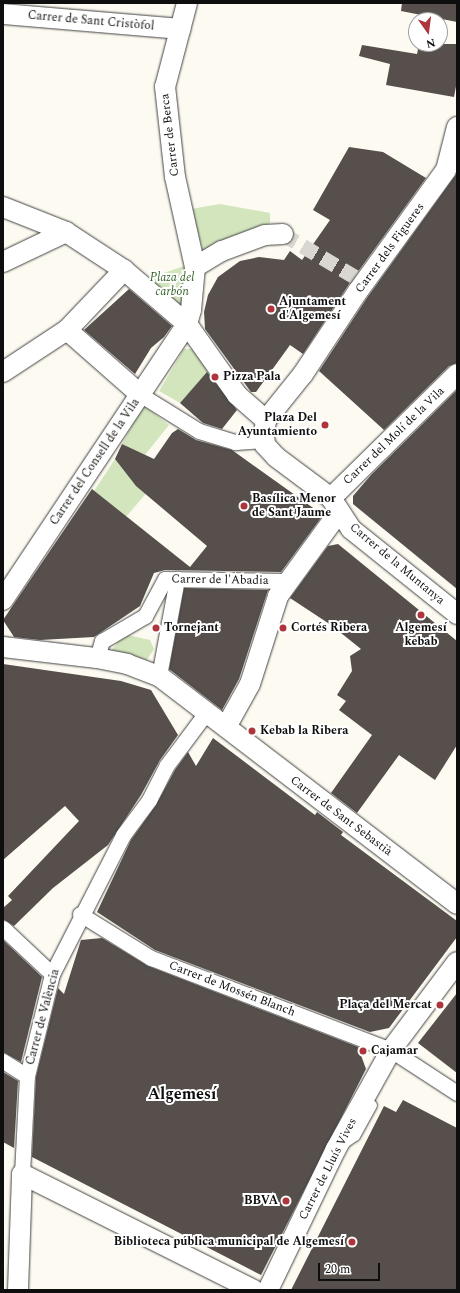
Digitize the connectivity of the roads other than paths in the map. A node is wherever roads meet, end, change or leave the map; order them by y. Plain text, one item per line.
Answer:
1 (187, 3) edge
2 (3, 14) edge
3 (180, 29) junction
4 (456, 134) edge
5 (3, 207) edge
6 (66, 232) junction
7 (283, 234) tunnel mouth
8 (3, 262) edge
9 (195, 267) junction
10 (124, 270) junction
11 (187, 324) junction
12 (67, 330) junction
13 (3, 372) edge
14 (457, 374) edge
15 (141, 394) junction
16 (260, 415) junction
17 (264, 440) junction
18 (335, 505) junction
19 (177, 579) junction
20 (288, 581) junction
21 (3, 600) edge
22 (457, 614) edge
23 (3, 647) edge
24 (97, 658) junction
25 (159, 676) junction
26 (206, 714) junction
27 (226, 728) junction
28 (457, 904) edge
29 (80, 914) junction
30 (3, 928) edge
31 (457, 962) edge
32 (52, 974) junction
33 (391, 1050) junction
34 (3, 1061) edge
35 (27, 1076) junction
36 (457, 1093) edge
37 (376, 1096) dead end
38 (336, 1149) junction
39 (22, 1174) junction
40 (18, 1290) edge
41 (254, 1290) edge
42 (268, 1290) edge

1 - 3 street, Carrer de Berca
2 - 3 street, Carrer de Sant Cristòfol
3 - 9 street, Carrer de Berca
4 - 16 street, Carrer dels Figueres
5 - 6 street
6 - 8 street
6 - 10 street
7 - 9 street
9 - 11 street, Carrer de Berca
10 - 11 street
10 - 12 street
11 - 15 street, Carrer del Consell de la Vila
11 - 16 street
12 - 13 street
12 - 15 street
14 - 18 street, Carrer del Molí de la Vila
15 - 17 street
15 - 21 street, Carrer del Consell de la Vila
16 - 17 street
17 - 18 street, Carrer de la Muntanya
18 - 20 street
18 - 22 street, Carrer de la Muntanya
19 - 20 street, Carrer de l'Abadia
19 - 24 street, Carrer de l'Abadia
19 - 25 street
20 - 27 street
23 - 24 street, Carrer de Sant Sebastià
24 - 25 street, Carrer de Sant Sebastià
25 - 26 street, Carrer de Sant Sebastià
26 - 27 street, Carrer de Sant Sebastià
26 - 29 street, Carrer de València
27 - 28 street, Carrer de Sant Sebastià
29 - 32 street, Carrer de València
29 - 33 street, Carrer de Mossén Blanch
30 - 32 street
31 - 33 street
32 - 35 street, Carrer de València
33 - 36 street
33 - 38 street, Carrer de Lluís Vives
34 - 35 street
35 - 39 street, Carrer de València
37 - 38 lane
38 - 42 street, Carrer de Lluís Vives
39 - 40 street, Carrer de València
39 - 41 street

